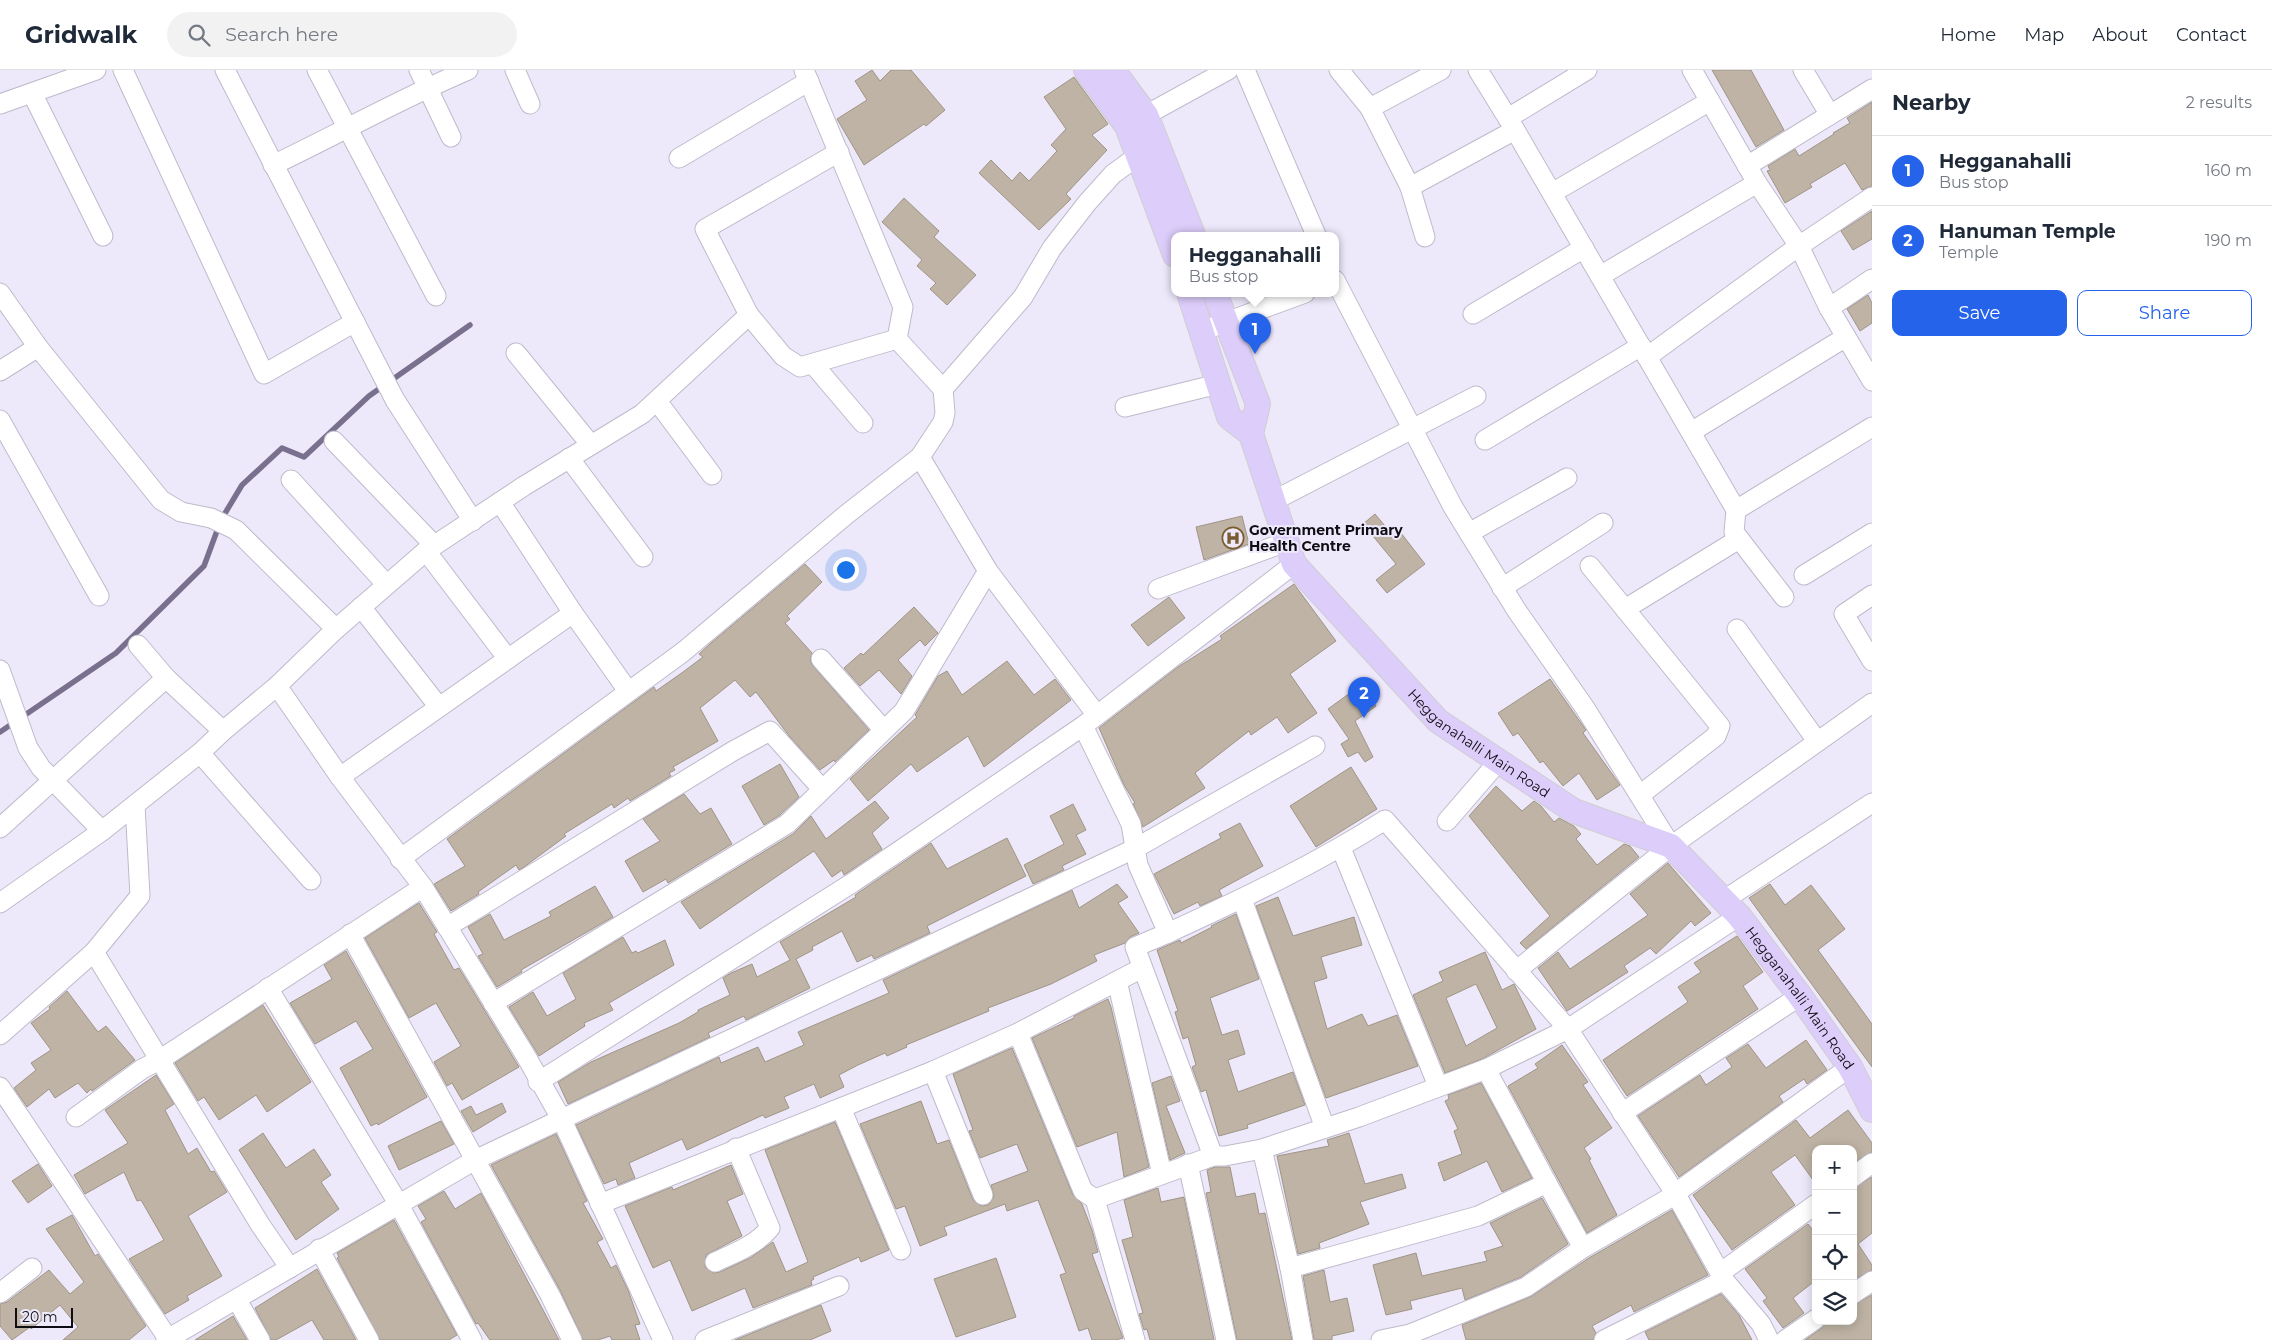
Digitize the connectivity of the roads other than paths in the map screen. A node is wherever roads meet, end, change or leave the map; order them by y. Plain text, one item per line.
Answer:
1 (96, 70) edge
2 (123, 70) edge
3 (225, 70) edge
4 (318, 70) edge
5 (419, 70) edge
6 (468, 70) edge
7 (515, 70) edge
8 (1086, 70) edge
9 (1113, 70) edge
10 (1228, 70) edge
11 (1245, 70) edge
12 (1339, 70) edge
13 (1441, 70) edge
14 (1478, 70) edge
15 (1588, 70) edge
16 (1692, 70) edge
17 (1803, 70) edge
18 (807, 76) edge
19 (54, 77) edge
20 (427, 87) junction
21 (1872, 89) edge
22 (32, 93) junction
23 (1710, 101) junction
24 (0, 104) edge
25 (530, 104) dead end
26 (1370, 108) junction
27 (1830, 115) junction
28 (1137, 121) junction
29 (1511, 124) junction
30 (348, 130) junction
31 (452, 137) dead end
32 (1148, 148) junction
33 (839, 152) junction
34 (679, 158) dead end
35 (273, 165) junction
36 (1747, 166) junction
37 (1757, 183) junction
38 (1410, 187) junction
39 (1552, 193) junction
40 (1872, 197) edge
41 (1191, 232) edge
42 (1315, 232) edge
43 (103, 236) dead end
44 (1426, 236) dead end
45 (1171, 239) edge
46 (1799, 246) junction
47 (1584, 248) junction
48 (1600, 276) junction
49 (1872, 279) edge
50 (1339, 289) edge
51 (0, 293) edge
52 (436, 296) dead end
53 (1190, 297) edge
54 (1217, 297) edge
55 (1294, 297) edge
56 (1830, 308) junction
57 (1473, 314) dead end
58 (749, 315) junction
59 (355, 322) junction
60 (1226, 322) junction
61 (1202, 331) junction
62 (1846, 337) junction
63 (897, 339) junction
64 (38, 347) junction
65 (1644, 351) junction
66 (516, 353) dead end
67 (813, 364) junction
68 (0, 371) edge
69 (1871, 377) edge
70 (1218, 384) junction
71 (943, 388) junction
72 (1476, 396) dead end
73 (657, 401) junction
74 (1125, 407) dead end
75 (0, 420) edge
76 (863, 422) dead end
77 (1872, 427) edge
78 (1412, 429) junction
79 (1692, 432) junction
80 (1251, 434) junction
81 (1486, 440) dead end
82 (334, 441) dead end
83 (591, 445) junction
84 (920, 457) junction
85 (569, 458) junction
86 (712, 475) dead end
87 (1567, 478) dead end
88 (291, 480) dead end
89 (1273, 501) junction
90 (500, 502) junction
91 (1736, 510) junction
92 (473, 521) junction
93 (1603, 523) dead end
94 (1469, 533) junction
95 (1872, 533) edge
96 (1739, 539) junction
97 (430, 548) junction
98 (1290, 553) junction
99 (642, 557) dead end
100 (1590, 566) dead end
101 (988, 571) junction
102 (1804, 575) dead end
103 (386, 584) junction
104 (1502, 588) junction
105 (1158, 589) dead end
106 (1872, 595) edge
107 (100, 596) dead end
108 (1784, 597) dead end
109 (361, 607) junction
110 (1626, 609) junction
111 (572, 613) junction
112 (336, 628) junction
113 (1736, 629) dead end
114 (138, 645) dead end
115 (508, 659) junction
116 (821, 659) dead end
117 (1872, 661) edge
118 (0, 671) edge
119 (166, 678) junction
120 (277, 686) junction
121 (628, 692) junction
122 (1872, 703) edge
123 (439, 707) junction
124 (1089, 720) junction
125 (883, 729) junction
126 (223, 731) junction
127 (1817, 741) junction
128 (1315, 746) dead end
129 (200, 753) junction
130 (1498, 762) junction
131 (340, 778) junction
132 (53, 782) junction
133 (822, 789) junction
134 (1640, 796) junction
135 (1872, 803) edge
136 (135, 805) junction
137 (1447, 821) dead end
138 (0, 828) edge
139 (102, 831) junction
140 (1671, 846) junction
141 (1136, 848) junction
142 (1341, 848) junction
143 (400, 859) junction
144 (311, 880) dead end
145 (423, 887) junction
146 (1242, 899) junction
147 (0, 902) edge
148 (1731, 908) junction
149 (447, 927) junction
150 (1168, 933) junction
151 (350, 934) junction
152 (94, 952) junction
153 (1142, 968) junction
154 (1516, 971) junction
155 (1117, 981) junction
156 (268, 988) junction
157 (1800, 996) junction
158 (493, 1003) junction
159 (1568, 1029) junction
160 (1018, 1033) junction
161 (0, 1035) edge
162 (161, 1059) junction
163 (1850, 1067) junction
164 (1486, 1069) junction
165 (933, 1070) junction
166 (538, 1082) junction
167 (1438, 1086) junction
168 (0, 1087) edge
169 (841, 1108) junction
170 (1872, 1110) edge
171 (1622, 1113) junction
172 (76, 1117) dead end
173 (562, 1120) junction
174 (1325, 1128) junction
175 (736, 1148) junction
176 (1262, 1149) junction
177 (1213, 1156) junction
178 (476, 1160) junction
179 (1872, 1163) edge
180 (1188, 1164) junction
181 (1162, 1174) junction
182 (1857, 1174) edge
183 (1547, 1183) junction
184 (1676, 1193) junction
185 (983, 1195) dead end
186 (1095, 1199) junction
187 (398, 1203) junction
188 (600, 1204) junction
189 (1812, 1207) edge
190 (1583, 1248) junction
191 (319, 1249) junction
192 (900, 1250) dead end
193 (715, 1262) dead end
194 (32, 1268) dead end
195 (290, 1268) junction
196 (1290, 1268) junction
197 (1722, 1276) junction
198 (1872, 1281) edge
199 (839, 1286) dead end
200 (1857, 1291) edge
201 (0, 1293) edge
202 (237, 1300) junction
203 (1812, 1322) edge
204 (167, 1340) edge
205 (260, 1340) edge
206 (369, 1340) edge
207 (472, 1340) edge
208 (572, 1340) edge
209 (663, 1340) edge
210 (705, 1340) edge
211 (1134, 1340) edge
212 (1226, 1340) edge
213 (1303, 1340) edge
214 (1381, 1340) edge
215 (1604, 1340) edge
216 (1769, 1340) edge
217 (1785, 1340) edge

1 - 19 street
2 - 59 street
3 - 35 street
4 - 30 street
5 - 20 street
6 - 20 street
7 - 25 street
8 - 28 main road
9 - 28 main road
10 - 28 street
11 - 42 street
12 - 26 street
13 - 26 street
14 - 29 street
15 - 29 street
16 - 23 street
17 - 27 street
18 - 33 street
18 - 34 street
19 - 22 street
20 - 30 street
20 - 31 street
21 - 27 street
22 - 24 street
22 - 43 street
23 - 36 street
23 - 39 street
26 - 38 street
27 - 36 street
28 - 32 main road
29 - 38 street
29 - 39 street
30 - 35 street
30 - 52 street
32 - 41 main road
32 - 45 main road
32 - 71 street
33 - 58 street
33 - 63 street
35 - 59 street
36 - 37 street
37 - 46 street
37 - 48 street
38 - 44 street
39 - 47 street
40 - 46 street
46 - 56 street
46 - 65 street
47 - 48 street
47 - 57 street
48 - 65 street
49 - 56 street
50 - 78 street
51 - 64 street
53 - 61 main road
54 - 60 main road
55 - 60 street
56 - 62 street
58 - 67 street
58 - 73 street
59 - 92 street
60 - 61 street
60 - 80 main road
61 - 70 main road
62 - 69 street
62 - 79 street
63 - 67 street
63 - 71 street
64 - 68 street
64 - 112 street
65 - 79 street
65 - 81 street
66 - 83 street
67 - 76 street
70 - 74 street
70 - 80 main road
71 - 84 street
72 - 78 street
73 - 83 street
73 - 86 street
75 - 107 street
77 - 91 street
78 - 89 street
78 - 94 street
79 - 91 street
80 - 89 main road, Hegganahalli Main Road
82 - 97 street
83 - 85 street
84 - 101 street
84 - 121 street
85 - 90 street
85 - 99 street
87 - 94 street
88 - 103 street
89 - 98 main road, Hegganahalli Main Road
90 - 92 street
90 - 111 street
91 - 96 street
92 - 97 street
93 - 104 street
94 - 104 street
95 - 102 street
96 - 108 street
96 - 110 street
97 - 103 street
97 - 115 street
98 - 105 street
98 - 124 street
98 - 130 main road, Hegganahalli Main Road
100 - 110 street
101 - 124 street
101 - 125 street
103 - 109 street
104 - 134 street
106 - 117 street
109 - 112 street
109 - 123 street
110 - 134 street
111 - 115 street
111 - 121 street
112 - 120 street
113 - 127 street
114 - 119 street
115 - 123 street
116 - 125 street
118 - 132 street
119 - 126 street
119 - 132 street
120 - 126 street
120 - 131 street
121 - 143 street
122 - 127 street
123 - 131 street
124 - 141 street
124 - 166 street
125 - 133 street
126 - 129 street
127 - 140 street
128 - 141 street
129 - 136 street
129 - 144 street
130 - 137 street
130 - 140 main road, Hegganahalli Main Road
131 - 143 street
132 - 138 street
132 - 139 street
133 - 149 street
133 - 158 street
134 - 140 street
135 - 148 street
136 - 139 street
136 - 152 street
139 - 147 street
140 - 148 main road, Hegganahalli Main Road
140 - 154 street
141 - 150 street
141 - 173 street
142 - 146 street
142 - 154 street
142 - 167 street
143 - 145 street
145 - 149 street
145 - 151 street
146 - 150 street
146 - 174 street
148 - 157 main road, Hegganahalli Main Road
148 - 159 street
149 - 158 street
150 - 153 street
151 - 156 street
151 - 178 street
152 - 161 street
152 - 162 street
153 - 155 street
153 - 177 street
154 - 159 street
155 - 160 street
155 - 181 street
156 - 162 street
156 - 187 street
157 - 163 main road, Hegganahalli Main Road
157 - 171 street
158 - 166 street
159 - 164 street
159 - 171 street
160 - 165 street
160 - 186 street
162 - 172 street
162 - 195 street
163 - 170 main road, Hegganahalli Main Road
163 - 184 street
164 - 167 street
164 - 183 street
165 - 169 street
165 - 185 street
166 - 173 street
167 - 174 street
168 - 204 street
169 - 175 street
169 - 192 street
171 - 184 street
173 - 178 street
173 - 188 street
174 - 176 street
175 - 188 street
175 - 193 street
176 - 177 street
176 - 196 street
177 - 180 street
178 - 187 street
178 - 208 street
179 - 182 street
180 - 181 street
180 - 212 street
181 - 186 street
183 - 190 street
183 - 196 street
184 - 190 street
184 - 197 street
186 - 211 street
187 - 191 street
187 - 207 street
188 - 209 street
189 - 197 street
190 - 214 street
191 - 195 street
191 - 206 street
194 - 201 street
195 - 202 street
196 - 213 street
197 - 215 street
197 - 216 street
198 - 200 street
199 - 210 street
202 - 204 street
202 - 205 street
203 - 217 street

